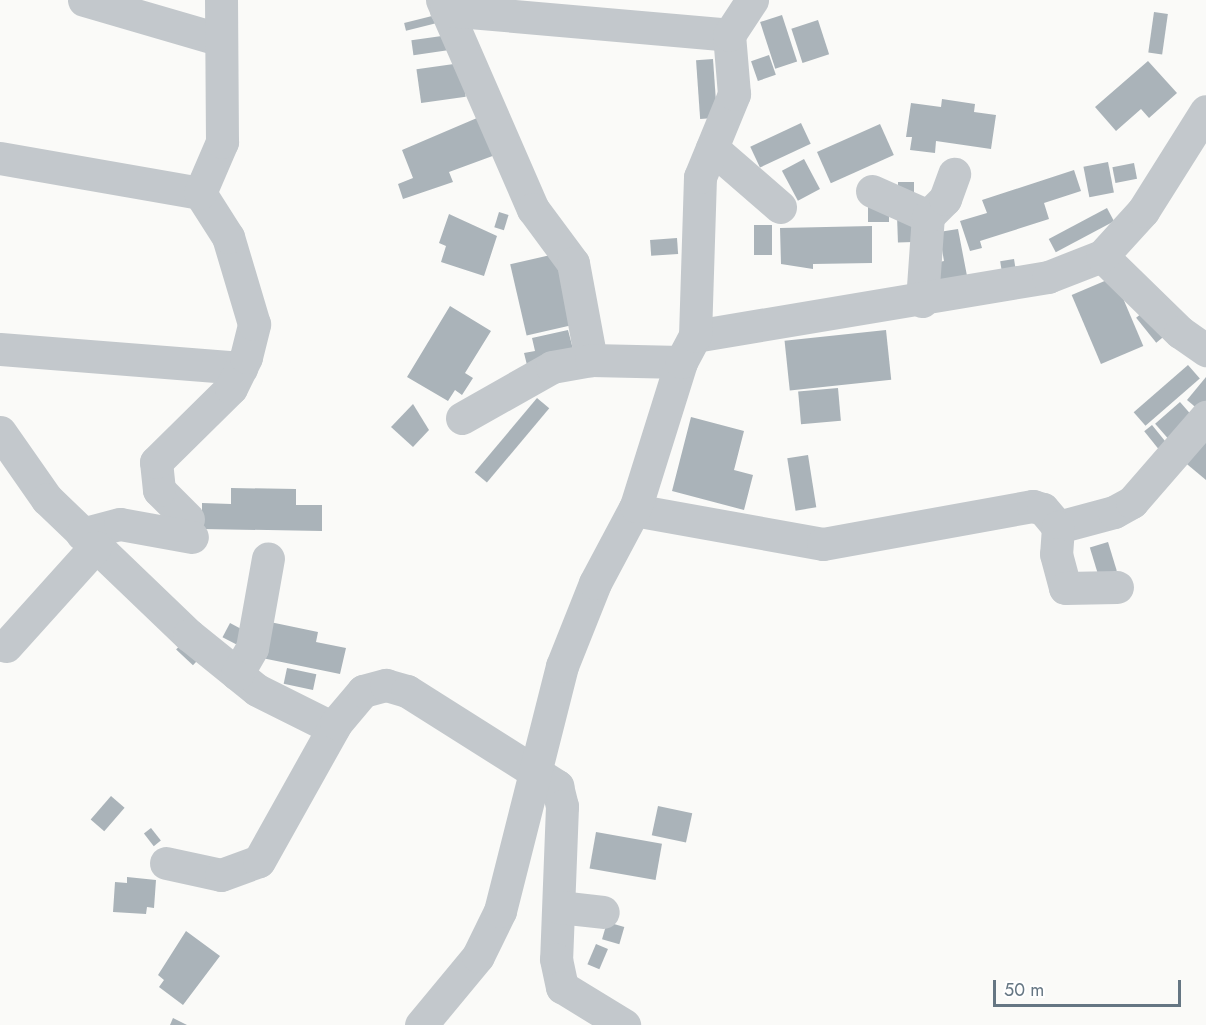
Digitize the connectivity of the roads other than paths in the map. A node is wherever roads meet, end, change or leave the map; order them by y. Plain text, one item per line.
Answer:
1 (84, 0) edge
2 (220, 0) edge
3 (752, 0) edge
4 (444, 5) edge
5 (729, 35) junction
6 (218, 39) junction
7 (1206, 111) edge
8 (712, 148) junction
9 (0, 158) edge
10 (954, 174) dead end
11 (872, 191) dead end
12 (200, 193) junction
13 (780, 207) dead end
14 (928, 216) junction
15 (1102, 256) junction
16 (922, 301) junction
17 (0, 349) edge
18 (688, 349) junction
19 (1206, 350) edge
20 (591, 360) junction
21 (241, 368) junction
22 (1206, 417) edge
23 (462, 418) dead end
24 (0, 432) edge
25 (634, 510) junction
26 (1058, 527) junction
27 (89, 541) junction
28 (268, 558) dead end
29 (1118, 586) dead end
30 (6, 646) dead end
31 (237, 674) junction
32 (333, 728) junction
33 (532, 771) junction
34 (166, 863) dead end
35 (559, 907) junction
36 (603, 912) dead end
37 (421, 1025) edge
38 (624, 1025) edge

1 - 6 street
2 - 6 street
3 - 5 street
4 - 5 street
4 - 20 street
5 - 8 street
6 - 12 street
7 - 15 street
8 - 13 street
8 - 18 street
9 - 12 street
10 - 14 street
11 - 14 street
12 - 21 street
14 - 16 street
15 - 16 street
15 - 19 street
16 - 18 street
17 - 21 street
18 - 20 street
18 - 25 street
20 - 23 street
21 - 27 street
22 - 26 street
24 - 27 street
25 - 26 street
25 - 33 street
26 - 29 street
27 - 30 street
27 - 31 street
28 - 31 street
31 - 32 street
32 - 33 street
32 - 34 street
33 - 35 street
33 - 37 street
35 - 36 street
35 - 38 street

